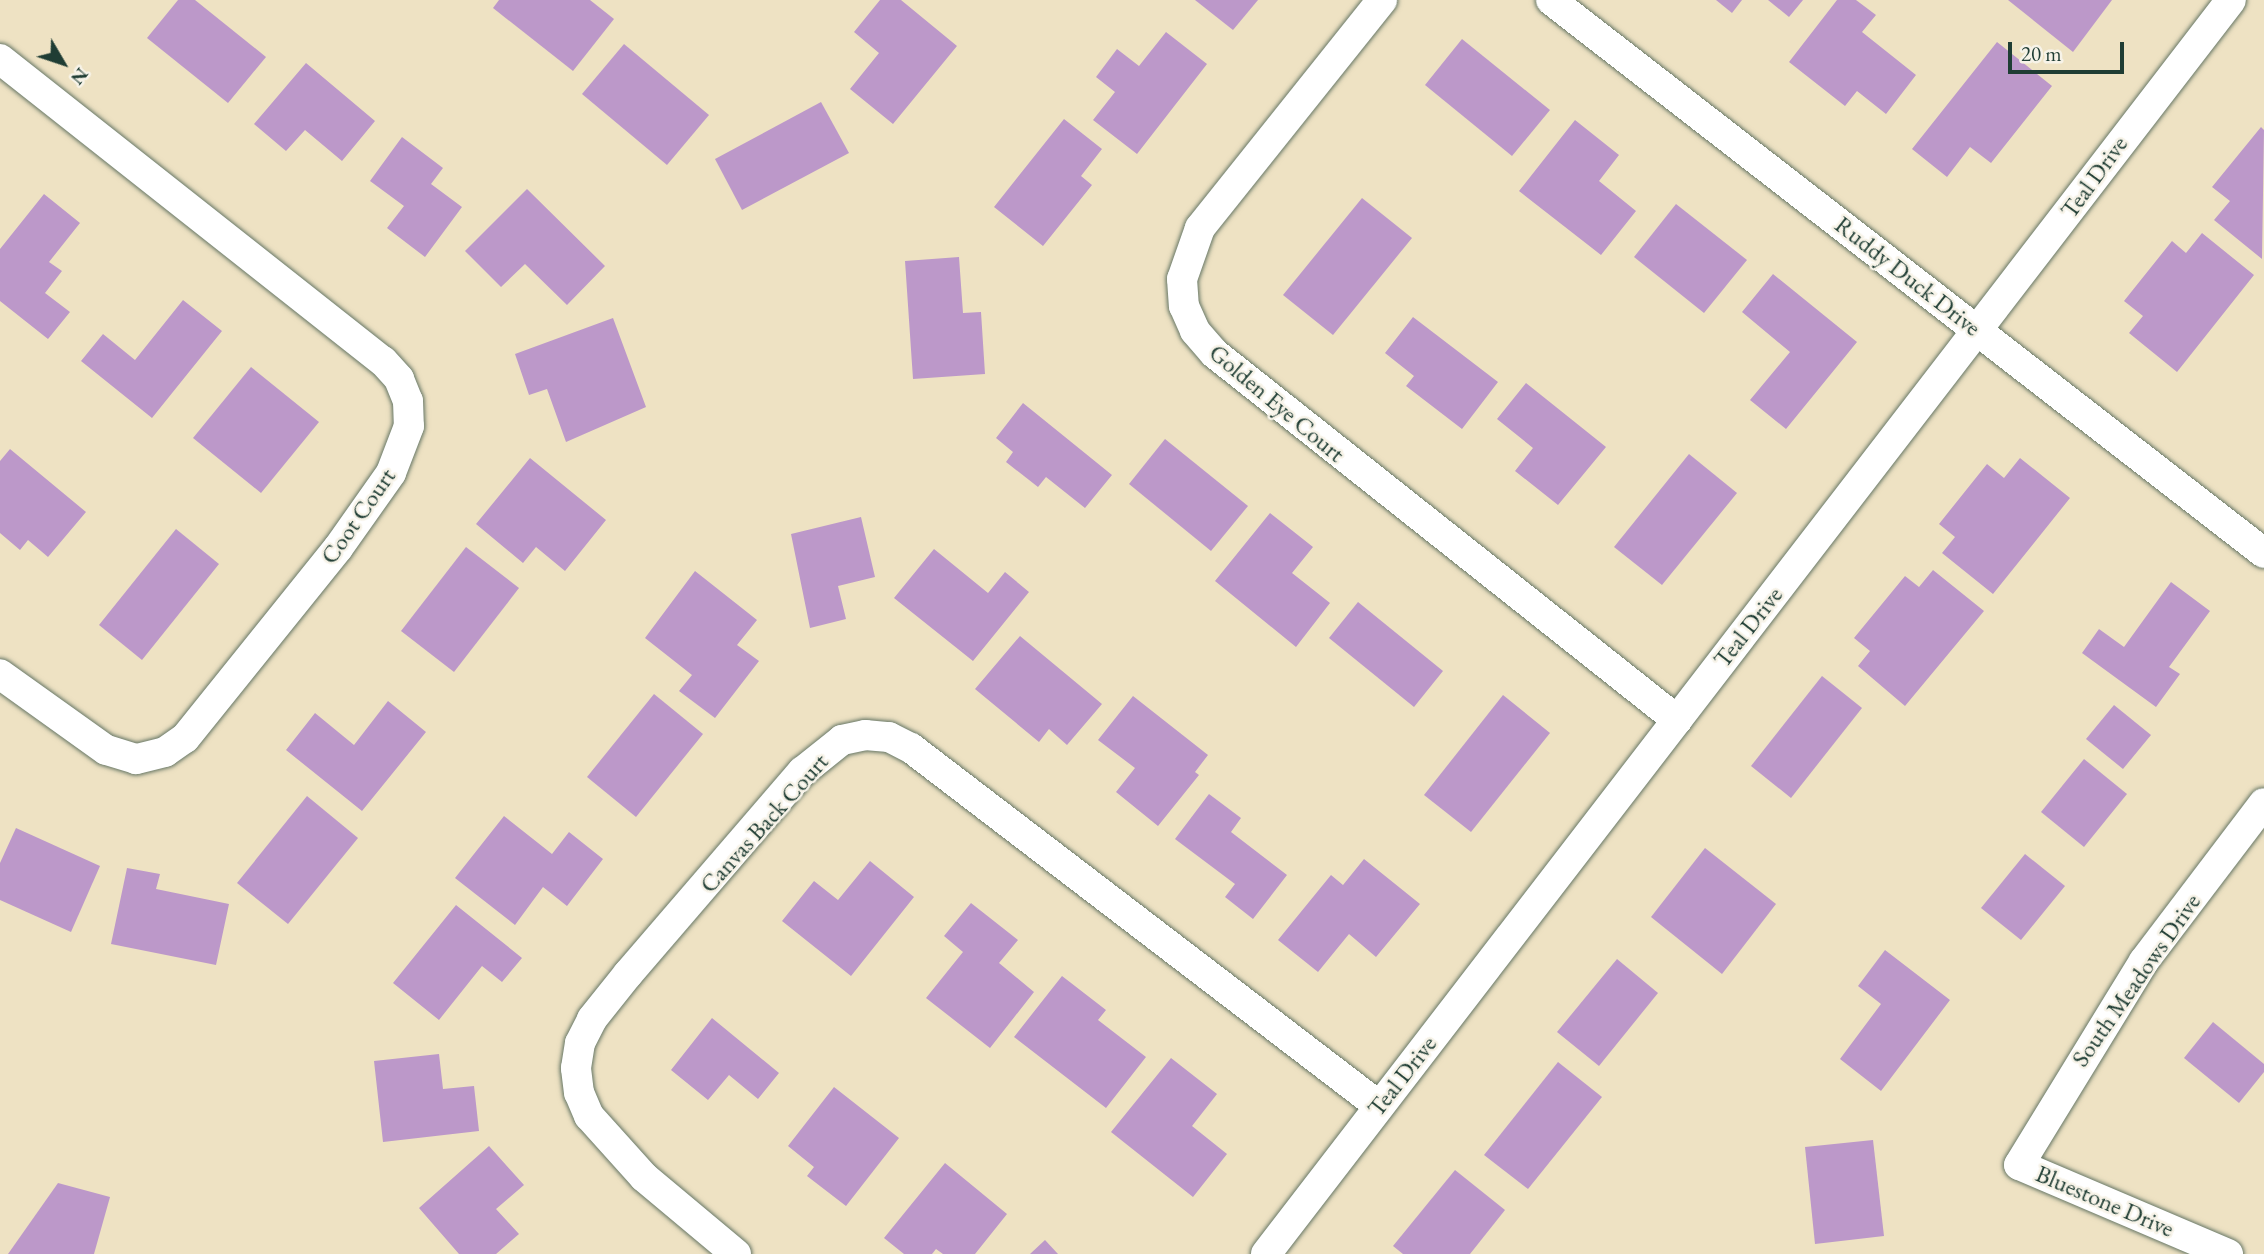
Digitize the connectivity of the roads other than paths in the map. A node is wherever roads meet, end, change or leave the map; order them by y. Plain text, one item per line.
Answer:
1 (1382, 0) edge
2 (1551, 0) edge
3 (2231, 0) edge
4 (0, 59) edge
5 (1978, 331) junction
6 (2264, 553) edge
7 (0, 674) edge
8 (1676, 720) junction
9 (2264, 803) edge
10 (1379, 1106) junction
11 (2020, 1165) joint
12 (736, 1254) edge
13 (1266, 1254) edge
14 (2228, 1254) edge

1 - 8 street, Golden Eye Court
2 - 5 street, Ruddy Duck Drive
3 - 5 street, Teal Drive
4 - 7 street, Coot Court
5 - 6 street, Ruddy Duck Drive
5 - 8 street, Teal Drive
8 - 10 street, Teal Drive
9 - 11 street, South Meadows Drive
10 - 12 street, Canvas Back Court
10 - 13 street, Teal Drive
11 - 14 street, Bluestone Drive

